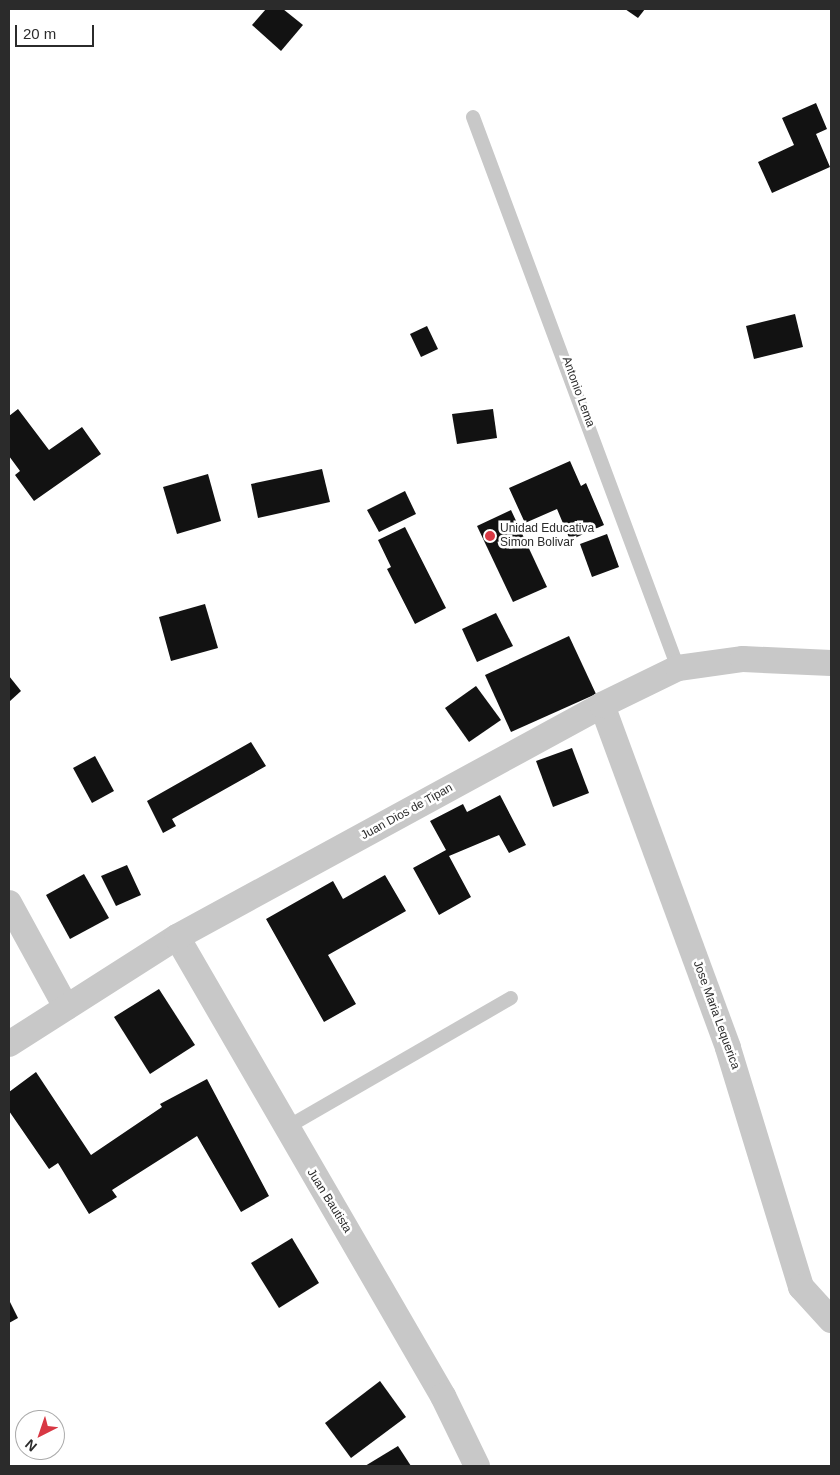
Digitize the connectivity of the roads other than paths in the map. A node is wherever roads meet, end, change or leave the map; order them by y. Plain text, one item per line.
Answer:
1 (472, 118) dead end
2 (831, 663) edge
3 (678, 668) junction
4 (602, 705) junction
5 (9, 903) edge
6 (177, 937) junction
7 (510, 998) dead end
8 (66, 1007) junction
9 (13, 1034) edge
10 (284, 1128) junction
11 (831, 1320) edge
12 (477, 1466) edge

1 - 3 lane, Antonio Lema
2 - 3 street, Juan Dios de Tipan
3 - 4 street, Juan Dios de Tipan
4 - 6 street, Juan Dios de Tipan
4 - 11 street, Jose Maria Lequerica
5 - 8 street
6 - 8 street, Juan Dios de Tipan
6 - 10 street, Juan Bautista
7 - 10 lane
8 - 9 street, Juan Dios de Tipan
10 - 12 street, Juan Bautista

